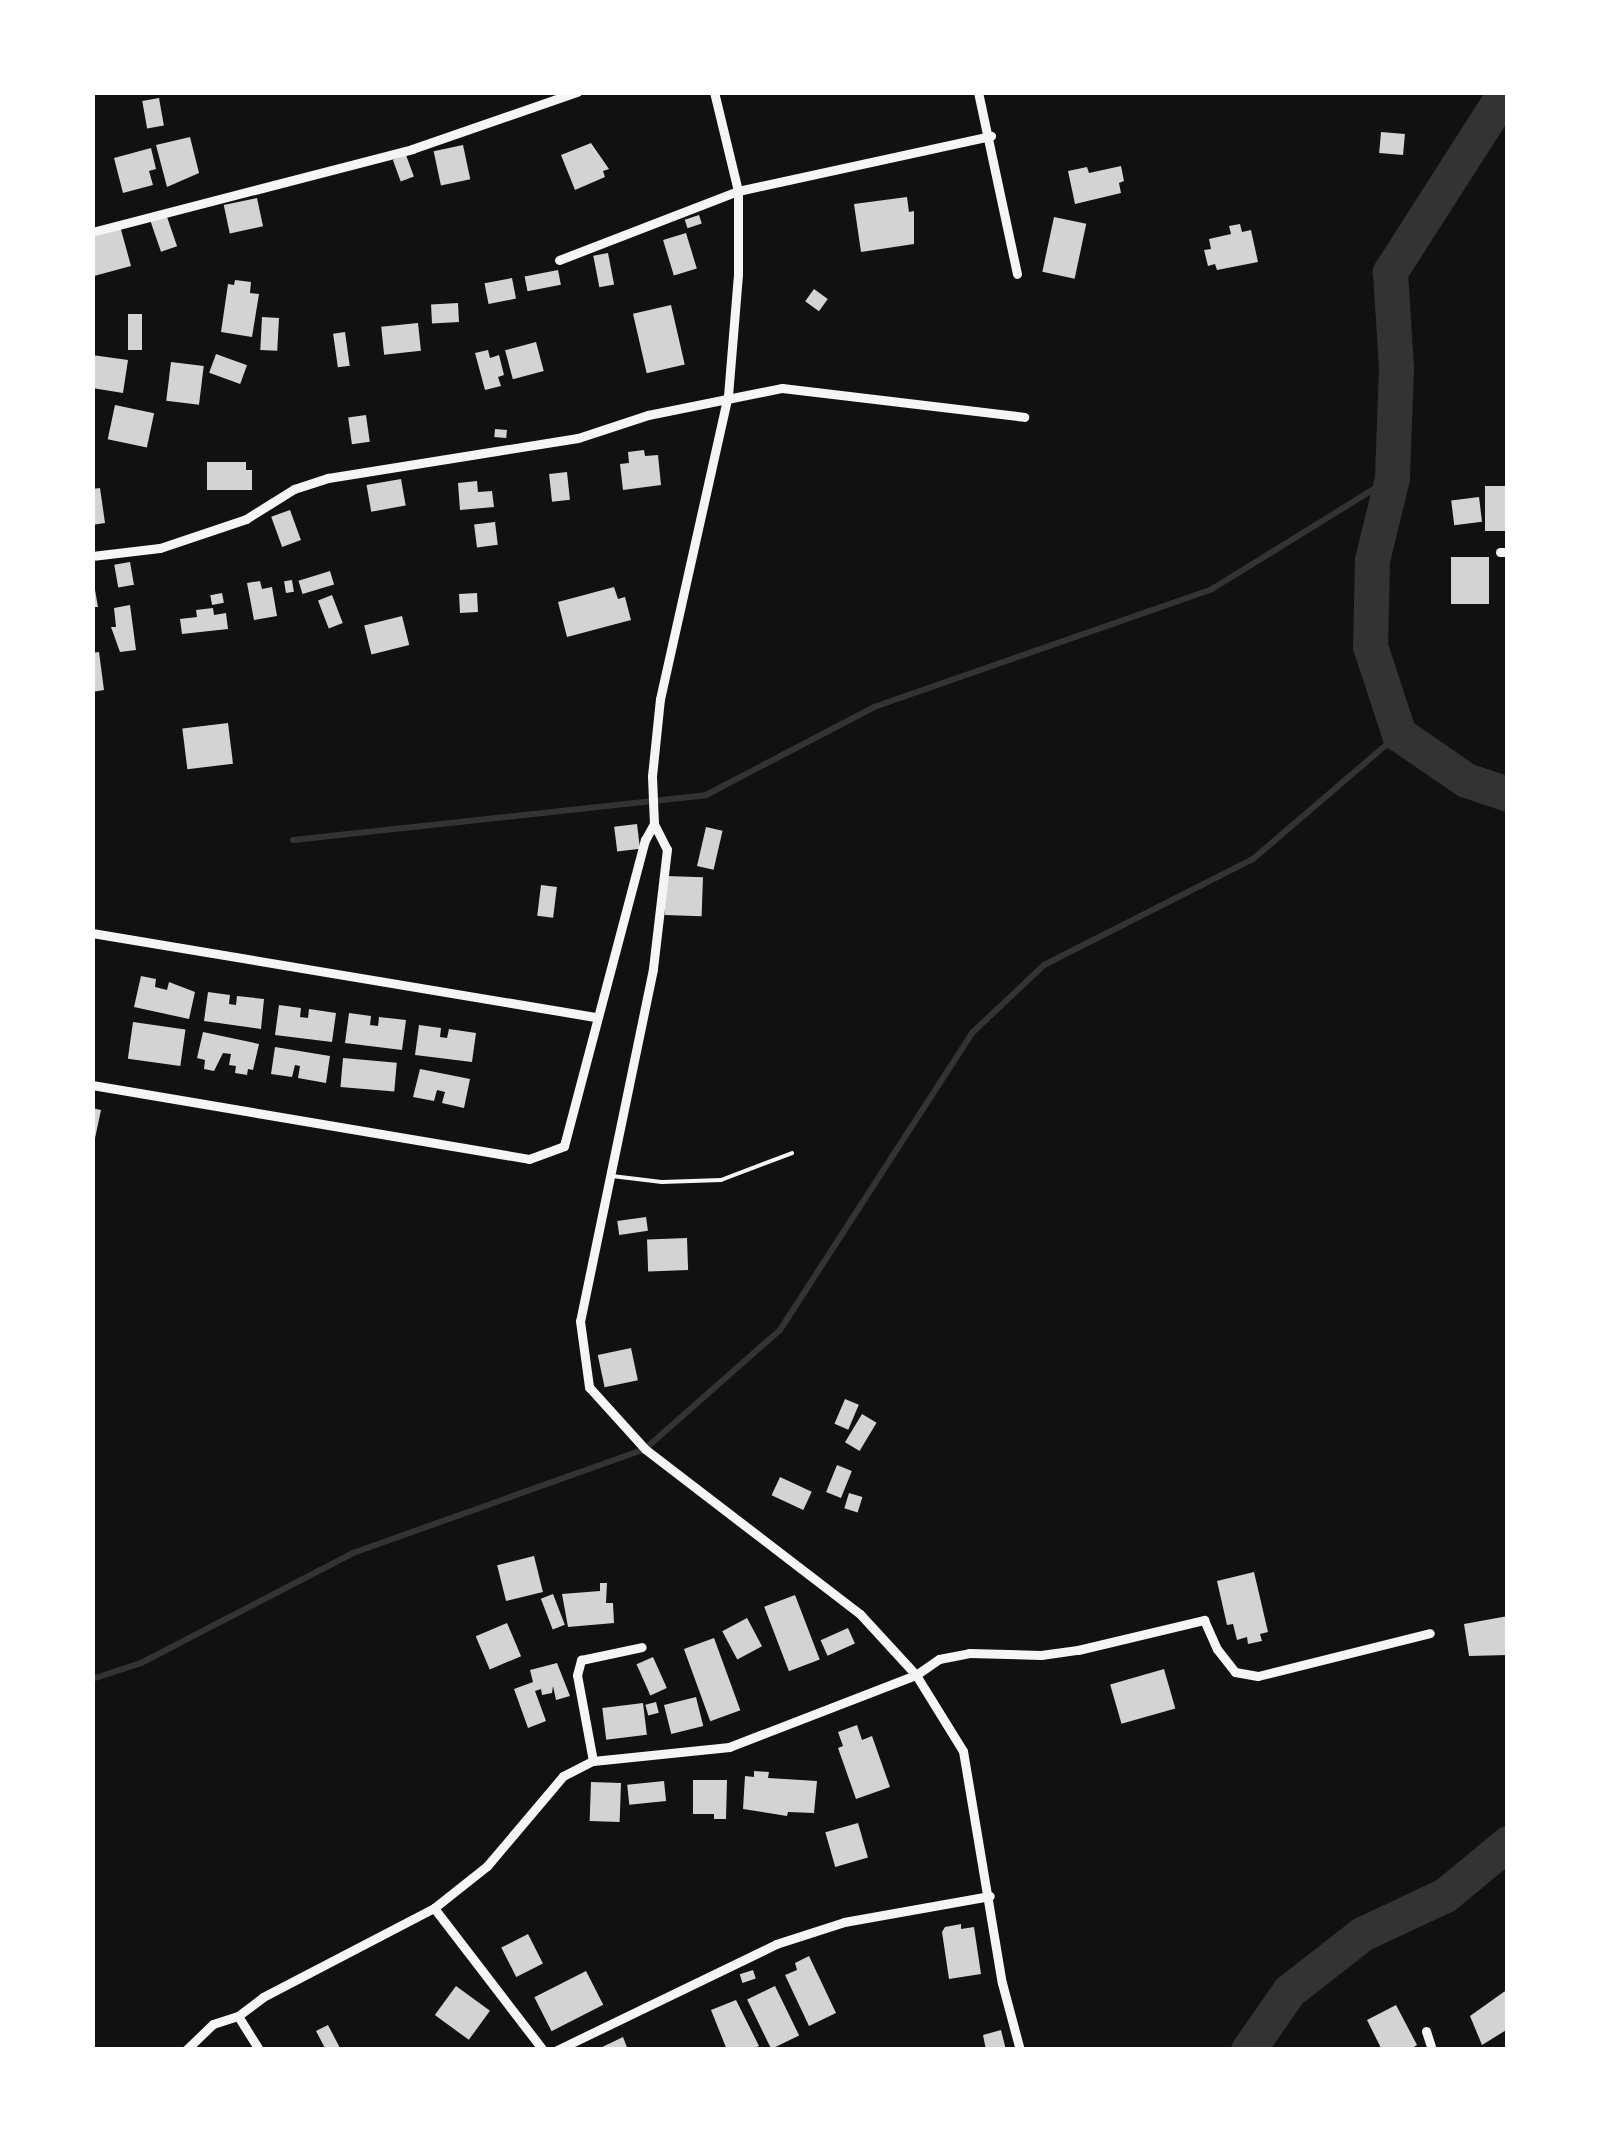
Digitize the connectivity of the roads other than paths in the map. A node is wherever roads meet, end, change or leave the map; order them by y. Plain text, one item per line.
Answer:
1 (577, 92) edge
2 (714, 92) edge
3 (978, 92) edge
4 (991, 136) junction
5 (738, 191) junction
6 (92, 232) edge
7 (559, 260) dead end
8 (1017, 274) dead end
9 (728, 396) junction
10 (1024, 417) dead end
11 (92, 556) edge
12 (654, 824) junction
13 (92, 933) edge
14 (595, 1017) junction
15 (92, 1085) edge
16 (792, 1153) dead end
17 (610, 1175) junction
18 (1430, 1633) dead end
19 (642, 1647) dead end
20 (916, 1675) junction
21 (593, 1762) junction
22 (990, 1896) junction
23 (434, 1908) junction
24 (238, 2016) junction
25 (1426, 2031) dead end
26 (186, 2050) edge
27 (259, 2050) edge
28 (543, 2050) edge
29 (557, 2050) edge
30 (1020, 2050) edge
31 (1432, 2050) edge

1 - 6 street
2 - 5 street
3 - 4 street
4 - 5 street
4 - 8 street
5 - 7 street
5 - 9 street
9 - 10 street
9 - 11 street
9 - 12 street
12 - 14 street
12 - 17 street
13 - 14 street
14 - 15 street
16 - 17 lane
17 - 20 street
18 - 20 street
19 - 21 street
20 - 21 street
20 - 22 street
21 - 23 street
22 - 29 street
22 - 30 street
23 - 24 street
23 - 28 street
24 - 26 street
24 - 27 street
25 - 31 street

